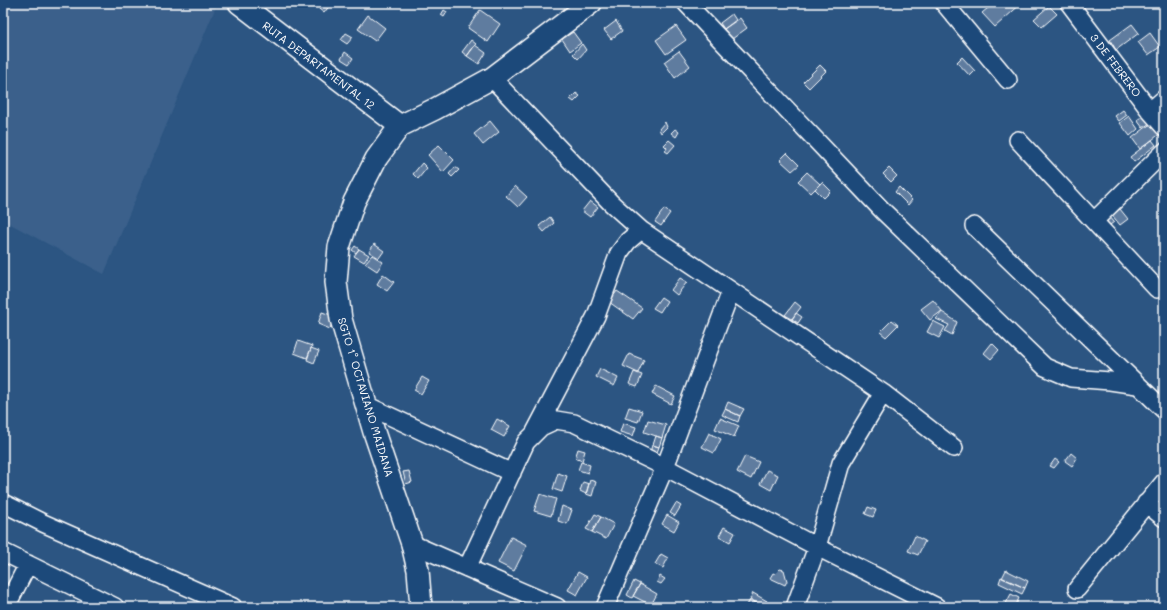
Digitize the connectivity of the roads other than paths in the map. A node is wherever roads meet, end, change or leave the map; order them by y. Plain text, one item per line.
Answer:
1 (239, 3) edge
2 (591, 3) edge
3 (686, 3) edge
4 (944, 3) edge
5 (1070, 3) edge
6 (492, 78) junction
7 (1008, 80) dead end
8 (1164, 99) edge
9 (1150, 111) junction
10 (400, 126) junction
11 (1164, 127) edge
12 (1018, 140) dead end
13 (1164, 152) edge
14 (1094, 221) junction
15 (974, 226) dead end
16 (641, 230) junction
17 (1157, 289) dead end
18 (731, 291) junction
19 (1137, 385) junction
20 (883, 393) junction
21 (366, 405) junction
22 (1164, 410) edge
23 (533, 435) junction
24 (954, 448) dead end
25 (665, 467) junction
26 (512, 473) junction
27 (1164, 482) edge
28 (3, 503) edge
29 (1146, 503) junction
30 (1164, 518) edge
31 (412, 544) junction
32 (817, 547) junction
33 (3, 552) edge
34 (28, 564) junction
35 (467, 568) junction
36 (1077, 589) dead end
37 (6, 607) edge
38 (115, 607) edge
39 (233, 607) edge
40 (421, 607) edge
41 (557, 607) edge
42 (605, 607) edge
43 (795, 607) edge
44 (937, 607) edge

1 - 10 main road, RUTA DEPARTAMENTAL 12
2 - 6 main road
3 - 19 street
4 - 7 street
5 - 9 street, 3 DE FEBRERO
6 - 10 main road
6 - 16 street
8 - 9 street
9 - 11 street, 3 DE FEBRERO
10 - 21 main road, SGTO 1° OCTAVIANO MAIDANA
12 - 14 street
13 - 14 street
14 - 17 street
15 - 19 street
16 - 18 street
16 - 23 street
18 - 20 street
18 - 25 street
19 - 22 street
20 - 24 street
20 - 32 street
21 - 26 street
21 - 31 main road, SGTO 1° OCTAVIANO MAIDANA
23 - 25 street
23 - 26 street
25 - 32 street
25 - 42 street
26 - 35 street
27 - 29 street
28 - 39 street
29 - 30 street
29 - 36 street
31 - 35 street
31 - 40 main road, SGTO 1° OCTAVIANO MAIDANA
32 - 43 street
32 - 44 street
33 - 34 street
34 - 37 street
34 - 38 street
35 - 41 street

